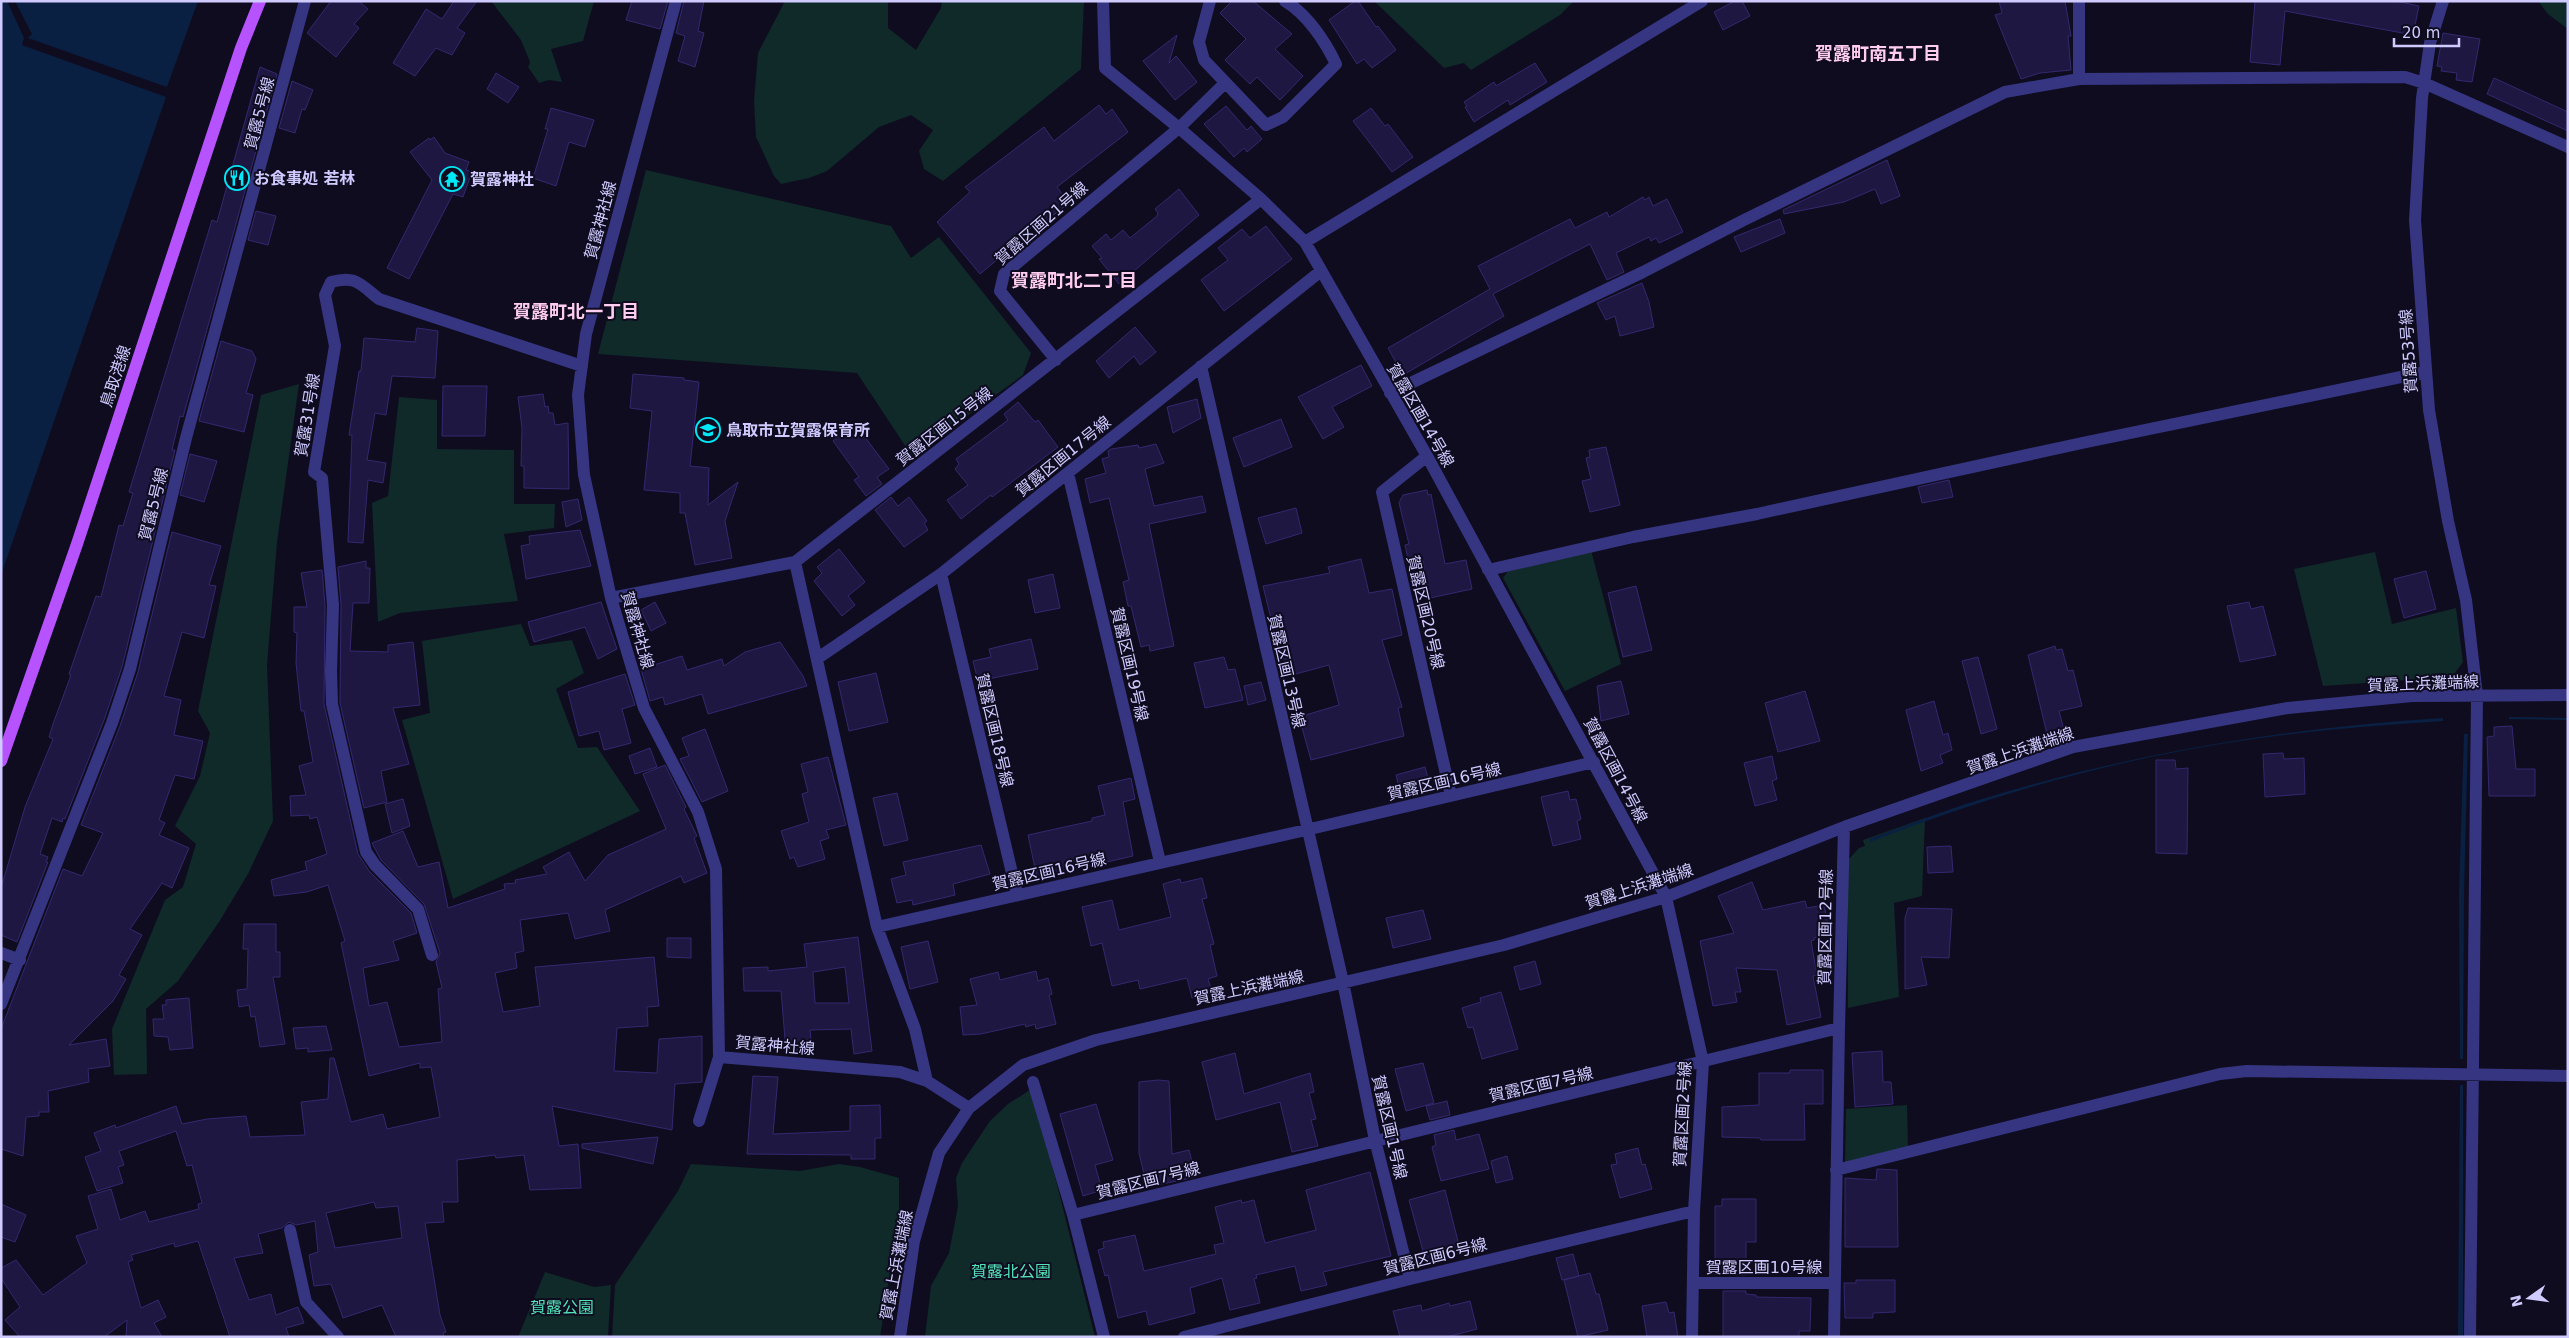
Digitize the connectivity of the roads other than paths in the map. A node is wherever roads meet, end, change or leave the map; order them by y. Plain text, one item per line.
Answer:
1 (260, 1) edge
2 (306, 1) edge
3 (676, 1) edge
4 (1103, 1) edge
5 (1210, 1) edge
6 (1285, 1) edge
7 (1702, 1) edge
8 (2079, 1) edge
9 (2443, 1) edge
10 (2078, 79) junction
11 (1226, 83) junction
12 (2424, 84) junction
13 (1179, 128) junction
14 (2568, 147) edge
15 (1261, 199) junction
16 (1304, 242) junction
17 (1321, 271) junction
18 (1056, 360) junction
19 (582, 366) junction
20 (1201, 366) junction
21 (2425, 372) junction
22 (1390, 393) junction
23 (1427, 456) junction
24 (1068, 473) junction
25 (795, 562) junction
26 (1488, 570) junction
27 (941, 574) junction
28 (611, 598) junction
29 (818, 658) junction
30 (2568, 695) edge
31 (2477, 696) junction
32 (1, 761) edge
33 (1594, 762) junction
34 (1451, 796) junction
35 (1844, 827) junction
36 (1306, 830) junction
37 (1160, 862) junction
38 (1017, 894) junction
39 (1666, 897) junction
40 (876, 927) junction
41 (1, 954) edge
42 (432, 955) dead end
43 (20, 960) junction
44 (1343, 982) junction
45 (1, 1004) edge
46 (1839, 1028) junction
47 (719, 1056) junction
48 (1703, 1062) junction
49 (2473, 1075) junction
50 (2568, 1076) edge
51 (927, 1081) junction
52 (1033, 1082) dead end
53 (969, 1108) junction
54 (699, 1121) dead end
55 (1375, 1140) junction
56 (1836, 1170) junction
57 (1694, 1211) junction
58 (1073, 1216) junction
59 (290, 1230) dead end
60 (1410, 1279) junction
61 (1835, 1283) junction
62 (1693, 1284) junction
63 (338, 1337) edge
64 (900, 1337) edge
65 (1104, 1337) edge
66 (1184, 1337) edge
67 (1692, 1337) edge
68 (1834, 1337) edge
69 (2470, 1337) edge

1 - 32 main road, 鳥取港線
2 - 43 street, 賀露5号線
3 - 19 street, 賀露神社線
4 - 13 street, 賀露区画14号線
5 - 11 street
6 - 11 street
7 - 16 street
8 - 10 street
9 - 12 street, 賀露53号線
10 - 12 street
10 - 22 street
11 - 13 street
12 - 14 street
12 - 21 street, 賀露53号線
13 - 15 street, 賀露区画14号線
13 - 18 street, 賀露区画21号線
15 - 16 street, 賀露区画14号線
15 - 18 street, 賀露区画15号線
16 - 17 street, 賀露区画14号線
17 - 20 street, 賀露区画17号線
17 - 22 street, 賀露区画14号線
18 - 25 street, 賀露区画15号線
19 - 28 street, 賀露神社線
19 - 42 street, 賀露31号線
20 - 24 street, 賀露区画17号線
20 - 36 street, 賀露区画13号線
21 - 26 street
21 - 31 street, 賀露53号線
22 - 23 street, 賀露区画14号線
23 - 26 street, 賀露区画14号線
23 - 34 street, 賀露区画20号線
24 - 27 street, 賀露区画17号線
24 - 37 street, 賀露区画19号線
25 - 28 street, 賀露区画15号線
25 - 29 street
26 - 33 street, 賀露区画14号線
27 - 29 street, 賀露区画17号線
27 - 38 street, 賀露区画18号線
28 - 47 street, 賀露神社線
29 - 40 street
30 - 31 street, 賀露上浜灘端線
31 - 35 street, 賀露上浜灘端線
31 - 49 street, 賀露53号線
33 - 34 street, 賀露区画16号線
33 - 39 street, 賀露区画14号線
34 - 36 street, 賀露区画16号線
35 - 39 street, 賀露上浜灘端線
35 - 46 street, 賀露区画12号線
36 - 37 street, 賀露区画16号線
36 - 44 street, 賀露区画13号線
37 - 38 street, 賀露区画16号線
38 - 40 street, 賀露区画16号線
39 - 44 street, 賀露上浜灘端線
39 - 48 street, 賀露区画2号線
40 - 51 street
41 - 43 street
43 - 45 street, 賀露5号線
44 - 53 street, 賀露上浜灘端線
44 - 55 street, 賀露区画1号線
46 - 48 street, 賀露区画7号線
46 - 56 street
47 - 51 street, 賀露神社線
47 - 54 street
48 - 55 street, 賀露区画7号線
48 - 57 street, 賀露区画2号線
49 - 50 street
49 - 56 street
49 - 69 street, 賀露53号線
51 - 53 street, 賀露神社線
52 - 58 street
53 - 64 street, 賀露上浜灘端線
55 - 58 street, 賀露区画7号線
55 - 60 street, 賀露区画1号線
56 - 61 street
57 - 60 street, 賀露区画6号線
57 - 62 street, 賀露区画2号線
58 - 65 street
59 - 63 street
60 - 66 street, 賀露区画6号線
61 - 62 street, 賀露区画10号線
61 - 68 street
62 - 67 street, 賀露区画2号線

